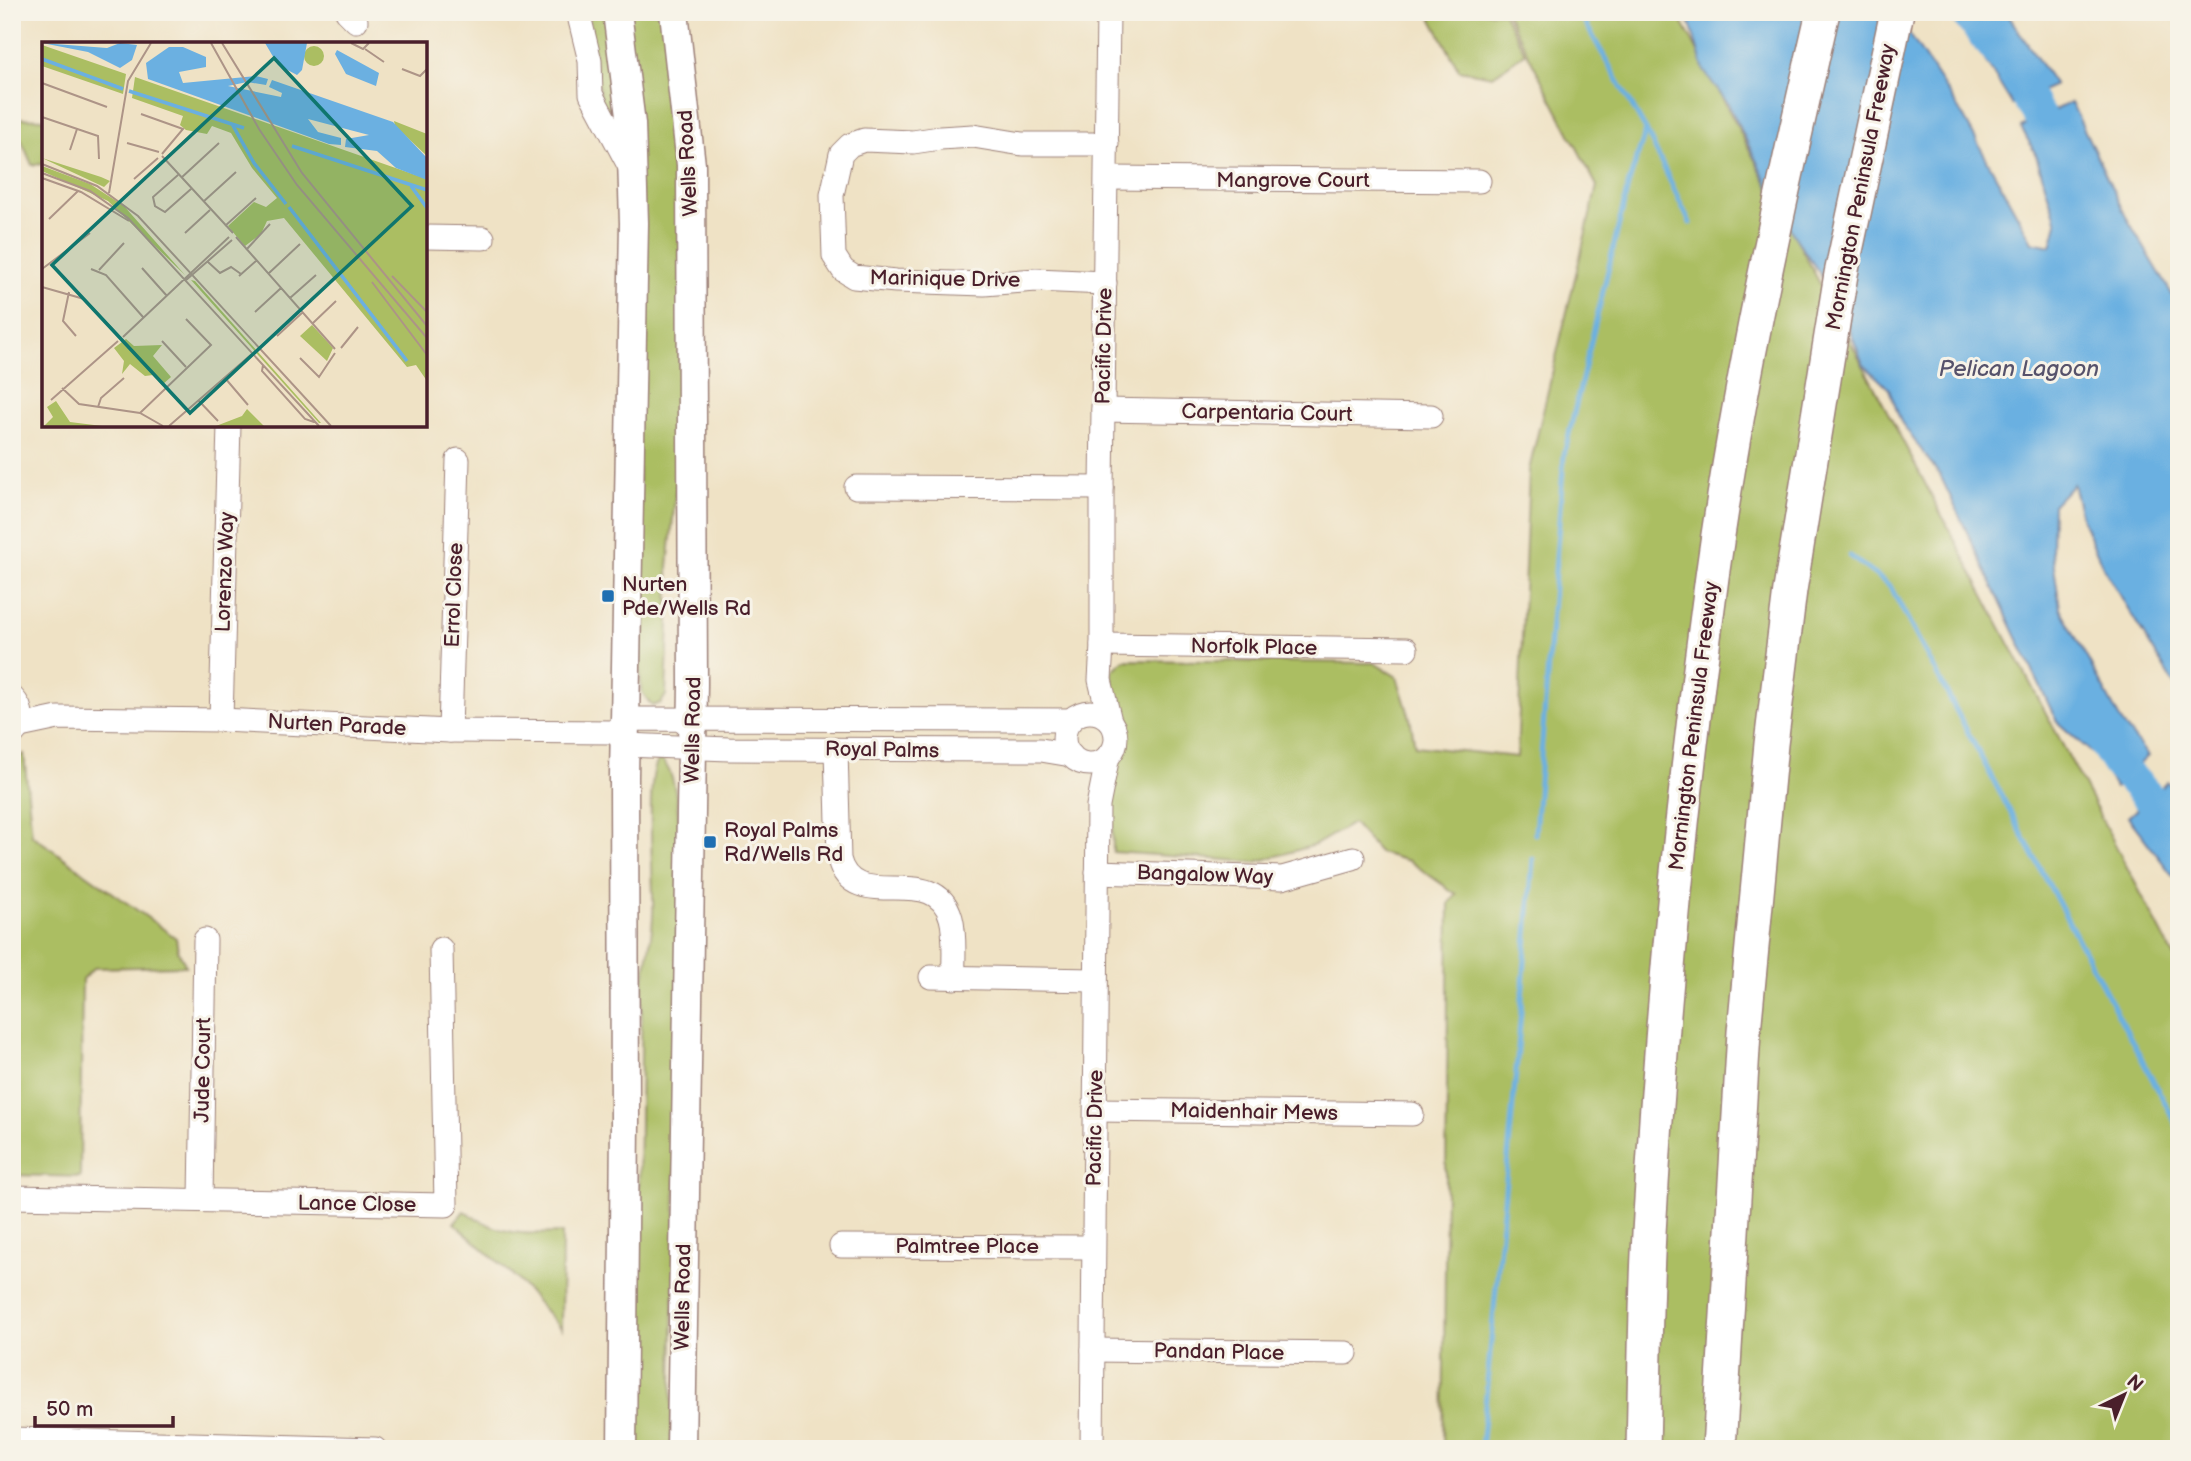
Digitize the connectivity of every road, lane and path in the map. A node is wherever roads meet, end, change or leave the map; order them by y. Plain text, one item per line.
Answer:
1 (578, 12) edge
2 (617, 12) edge
3 (674, 12) edge
4 (1108, 12) edge
5 (1823, 12) edge
6 (1897, 12) edge
7 (1107, 144) junction
8 (634, 176) junction
9 (1107, 178) junction
10 (1479, 181) dead end
11 (427, 237) edge
12 (483, 238) dead end
13 (1105, 283) junction
14 (1103, 410) junction
15 (1431, 416) dead end
16 (229, 427) edge
17 (458, 460) dead end
18 (856, 487) dead end
19 (1102, 488) junction
20 (1102, 645) junction
21 (1406, 649) dead end
22 (1100, 680) junction
23 (16, 716) edge
24 (1077, 716) junction
25 (693, 719) junction
26 (221, 720) junction
27 (937, 720) junction
28 (1110, 721) junction
29 (450, 731) junction
30 (622, 732) junction
31 (692, 748) junction
32 (836, 750) junction
33 (936, 751) junction
34 (1108, 756) junction
35 (1077, 759) junction
36 (1098, 806) junction
37 (1353, 858) dead end
38 (1097, 872) junction
39 (205, 940) dead end
40 (441, 949) dead end
41 (1095, 979) junction
42 (1096, 1110) junction
43 (1412, 1114) dead end
44 (12, 1197) edge
45 (201, 1200) junction
46 (1650, 1218) junction
47 (841, 1246) dead end
48 (1093, 1247) junction
49 (1093, 1350) junction
50 (1346, 1353) dead end
51 (1721, 1409) junction
52 (12, 1440) edge
53 (108, 1446) edge
54 (352, 1449) edge
55 (375, 1449) edge
56 (622, 1449) edge
57 (681, 1449) edge
58 (1092, 1449) edge
59 (1626, 1449) edge
60 (1643, 1449) edge
61 (1719, 1449) edge
62 (1725, 1449) edge

1 - 8 street
2 - 8 main road
3 - 25 main road, Wells Road
4 - 7 street, Pacific Drive
5 - 46 highway, Mornington Peninsula Freeway
6 - 51 highway, Mornington Peninsula Freeway
7 - 9 street, Pacific Drive
7 - 13 street, Marinique Drive
8 - 30 main road
9 - 10 street, Mangrove Court
9 - 13 street, Pacific Drive
11 - 12 street
13 - 14 street, Pacific Drive
14 - 15 street, Carpentaria Court
14 - 19 street, Pacific Drive
16 - 26 street, Lorenzo Way
17 - 29 street, Errol Close
18 - 19 street
19 - 20 street, Pacific Drive
20 - 21 street, Norfolk Place
20 - 22 street, Pacific Drive
22 - 24 street, Pacific Drive
22 - 28 street, Pacific Drive
23 - 26 street, Nurten Parade
24 - 27 street, Royal Palms
24 - 28 street
24 - 35 street
25 - 27 street, Royal Palms
25 - 30 street, Nurten Parade
25 - 31 main road, Wells Road
26 - 29 street, Nurten Parade
27 - 33 street
28 - 34 street
29 - 30 street, Nurten Parade
30 - 31 street, Nurten Parade
30 - 56 main road
31 - 32 street, Royal Palms
31 - 57 main road, Wells Road
32 - 33 street, Royal Palms
32 - 41 street
33 - 35 street, Royal Palms
34 - 35 street
34 - 36 street, Pacific Drive
35 - 36 street, Pacific Drive
36 - 38 street, Pacific Drive
37 - 38 street, Bangalow Way
38 - 41 street, Pacific Drive
39 - 45 street, Jude Court
40 - 45 street, Lance Close
41 - 42 street, Pacific Drive
42 - 43 street, Maidenhair Mews
42 - 48 street, Pacific Drive
44 - 45 street, Lance Close
46 - 59 highway
46 - 60 highway, Mornington Peninsula Freeway
47 - 48 street, Palmtree Place
48 - 49 street, Pacific Drive
49 - 50 street, Pandan Place
49 - 58 street, Pacific Drive
51 - 61 highway, Mornington Peninsula Freeway
51 - 62 highway
52 - 53 street
53 - 54 street
54 - 55 street

